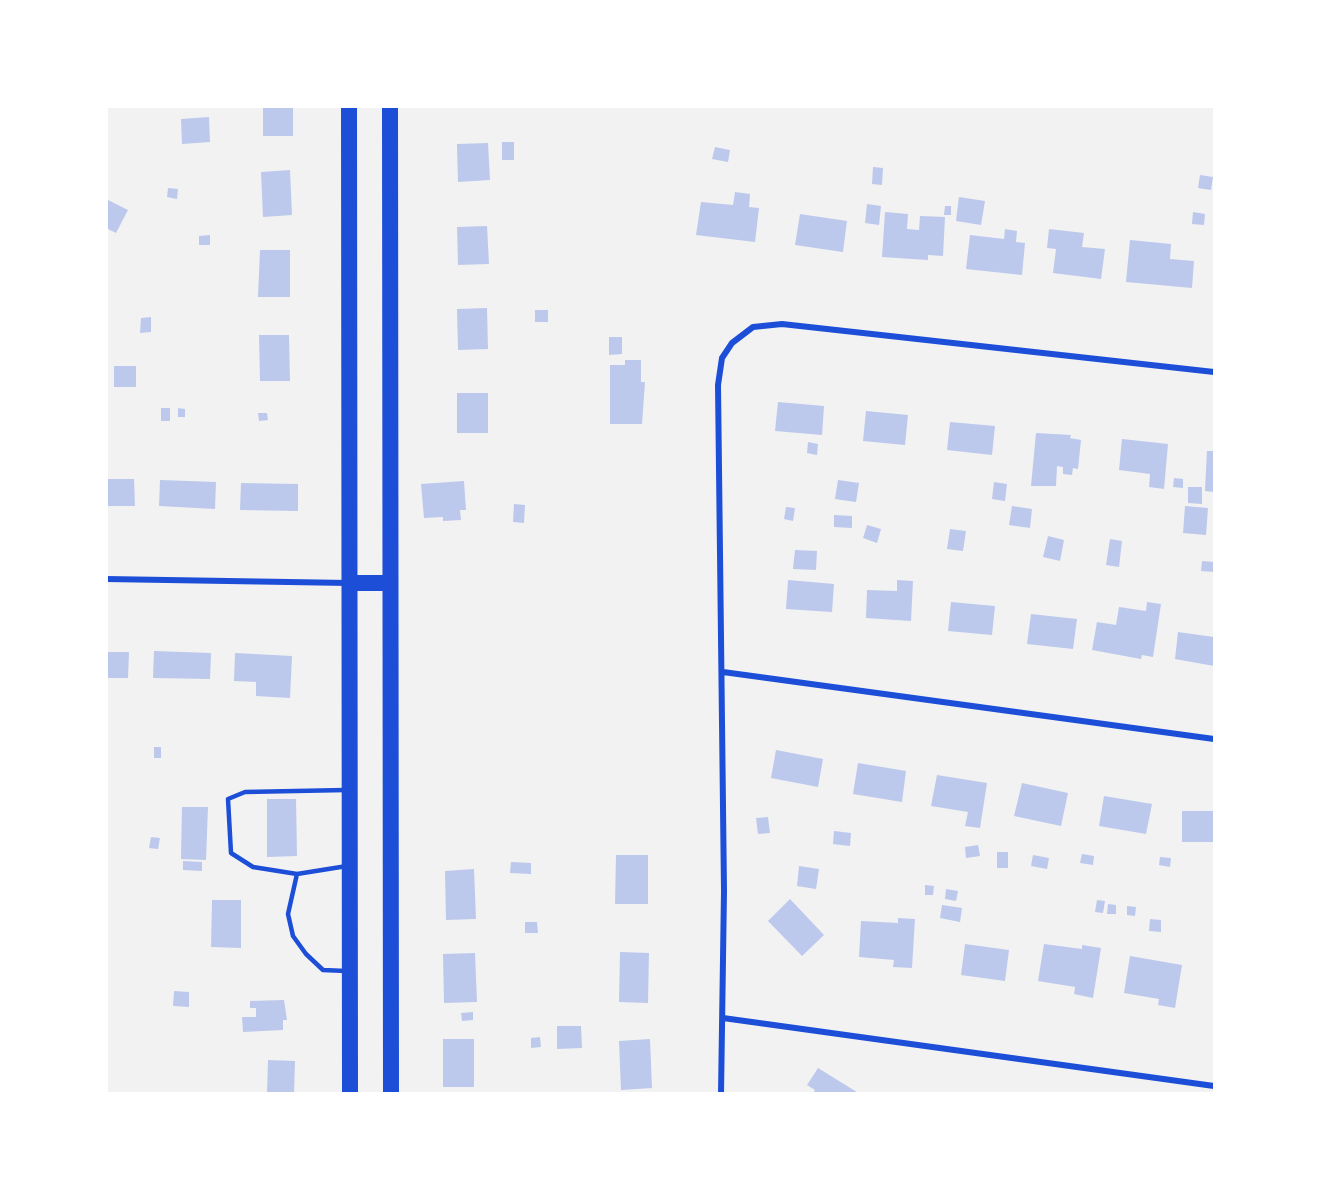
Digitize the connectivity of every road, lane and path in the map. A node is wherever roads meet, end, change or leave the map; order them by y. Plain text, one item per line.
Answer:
1 (349, 106) edge
2 (390, 106) edge
3 (1215, 372) edge
4 (106, 579) edge
5 (350, 583) junction
6 (390, 583) junction
7 (723, 672) junction
8 (1215, 740) edge
9 (350, 790) junction
10 (349, 866) junction
11 (297, 874) junction
12 (349, 972) junction
13 (723, 1018) junction
14 (1215, 1086) edge
15 (350, 1094) edge
16 (391, 1094) edge
17 (721, 1094) edge

1 - 5 highway
2 - 6 highway
3 - 7 street
4 - 5 street
5 - 6 highway
5 - 9 highway
6 - 16 highway
7 - 8 street
7 - 13 street
9 - 10 highway
9 - 11 lane
10 - 11 lane
10 - 12 highway
11 - 12 lane
12 - 15 highway
13 - 14 street
13 - 17 street

